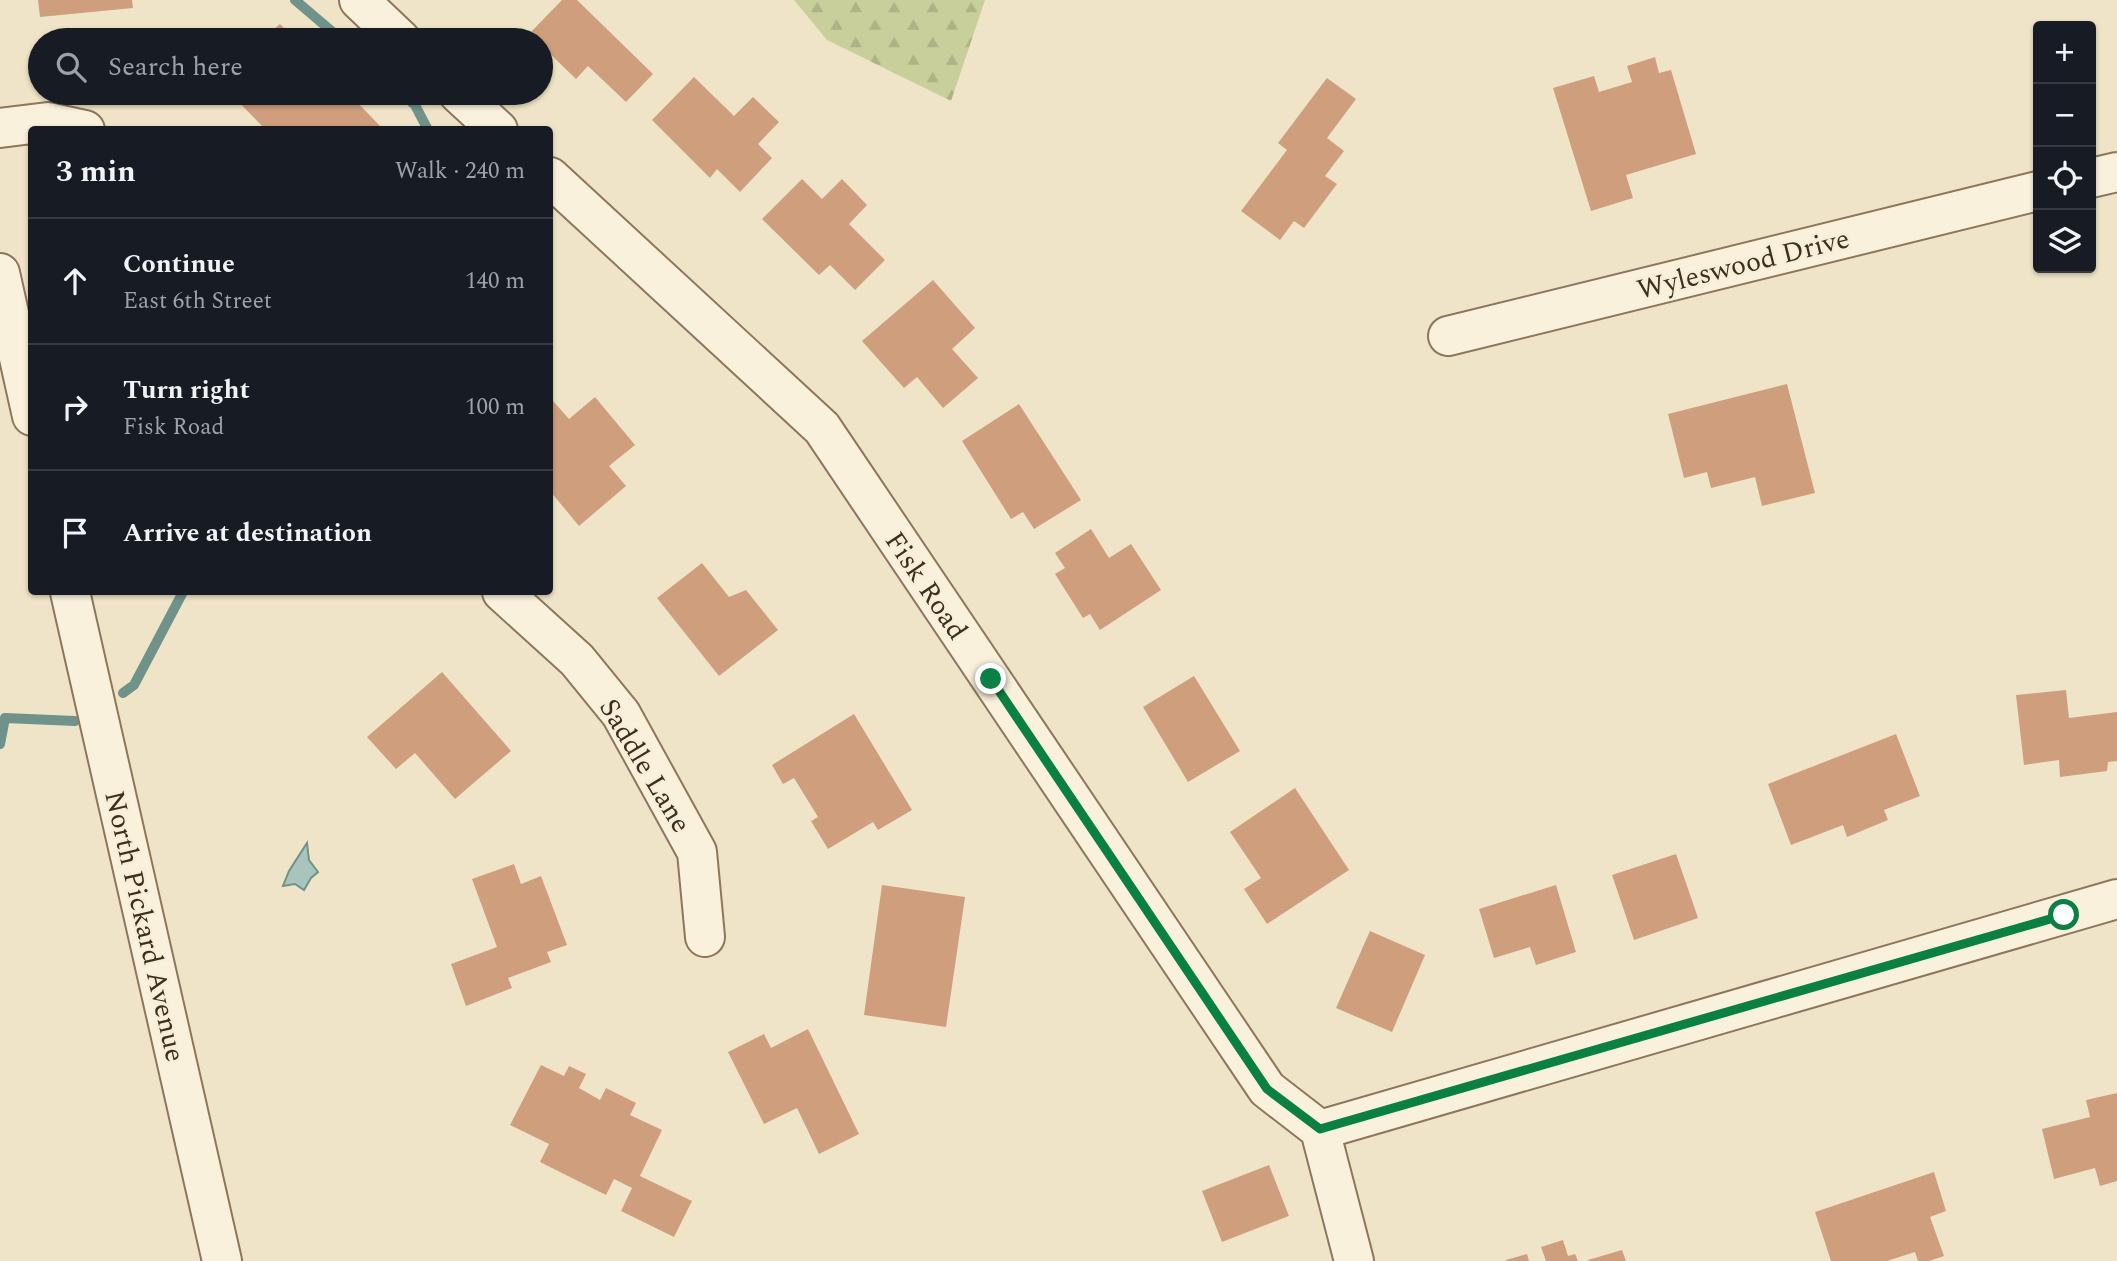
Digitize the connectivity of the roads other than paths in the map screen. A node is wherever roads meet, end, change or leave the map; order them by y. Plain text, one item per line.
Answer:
1 (359, 0) edge
2 (388, 28) edge
3 (471, 105) edge
4 (66, 126) edge
5 (494, 126) edge
6 (0, 128) edge
7 (2117, 172) edge
8 (2096, 177) edge
9 (553, 180) edge
10 (2033, 192) edge
11 (0, 273) edge
12 (1448, 336) dead end
13 (28, 398) edge
14 (71, 595) edge
15 (505, 595) edge
16 (2117, 899) edge
17 (705, 937) dead end
18 (1320, 1129) junction
19 (222, 1261) edge
20 (1354, 1261) edge

1 - 2 street
3 - 5 street
4 - 6 street
7 - 8 street
9 - 18 street, Fisk Road
10 - 12 street, Wyleswood Drive
11 - 13 street
14 - 19 street, North Pickard Avenue
15 - 17 street, Saddle Lane
16 - 18 street
18 - 20 street

